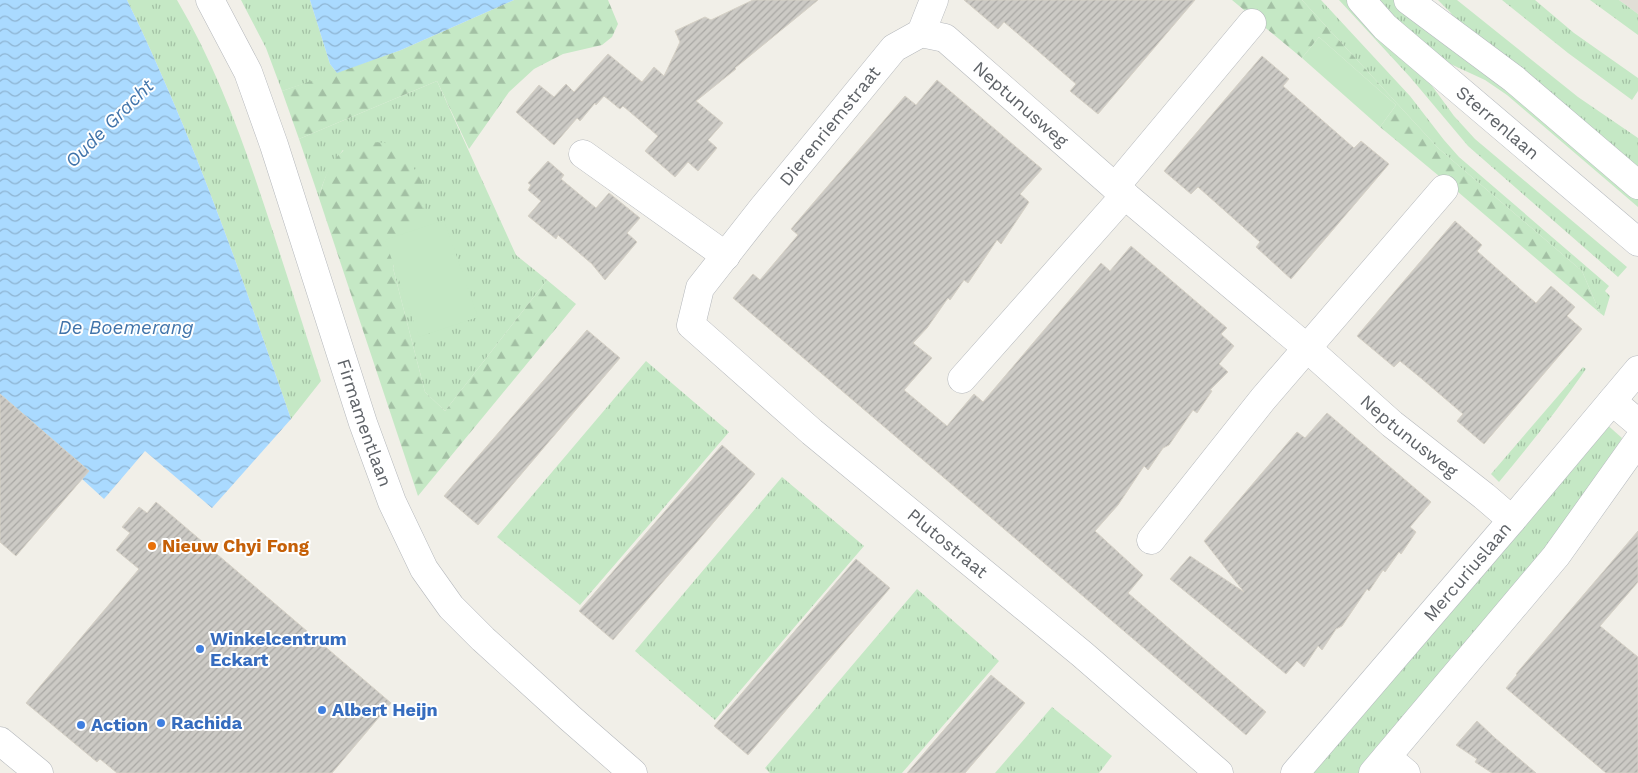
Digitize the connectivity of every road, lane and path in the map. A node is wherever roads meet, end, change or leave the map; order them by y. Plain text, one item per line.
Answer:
1 (210, 0) edge
2 (934, 0) edge
3 (1361, 0) edge
4 (1408, 0) edge
5 (1252, 23) dead end
6 (921, 33) junction
7 (583, 154) dead end
8 (1638, 185) edge
9 (1444, 189) dead end
10 (1120, 191) junction
11 (1638, 242) edge
12 (726, 256) junction
13 (695, 307) joint
14 (1308, 349) junction
15 (1638, 370) edge
16 (962, 379) dead end
17 (1612, 401) junction
18 (1638, 423) edge
19 (1638, 441) edge
20 (1512, 520) junction
21 (1151, 540) dead end
22 (0, 741) edge
23 (1388, 768) edge
24 (39, 773) edge
25 (633, 773) edge
26 (1219, 773) edge
27 (1295, 773) edge

1 - 25 street, Firmamentlaan
2 - 6 street
3 - 11 street, Sterrenlaan
4 - 8 street
5 - 10 street
6 - 10 street, Neptunusweg
6 - 12 street, Dierenriemstraat
7 - 12 street
9 - 14 street
10 - 14 street, Neptunusweg
10 - 16 street
12 - 13 street, Dierenriemstraat
13 - 26 street, Plutostraat
14 - 20 street, Neptunusweg
14 - 21 street
15 - 17 street, Mercuriuslaan
17 - 18 street
17 - 20 street, Mercuriuslaan
19 - 23 street
20 - 27 street, Mercuriuslaan
22 - 24 street

